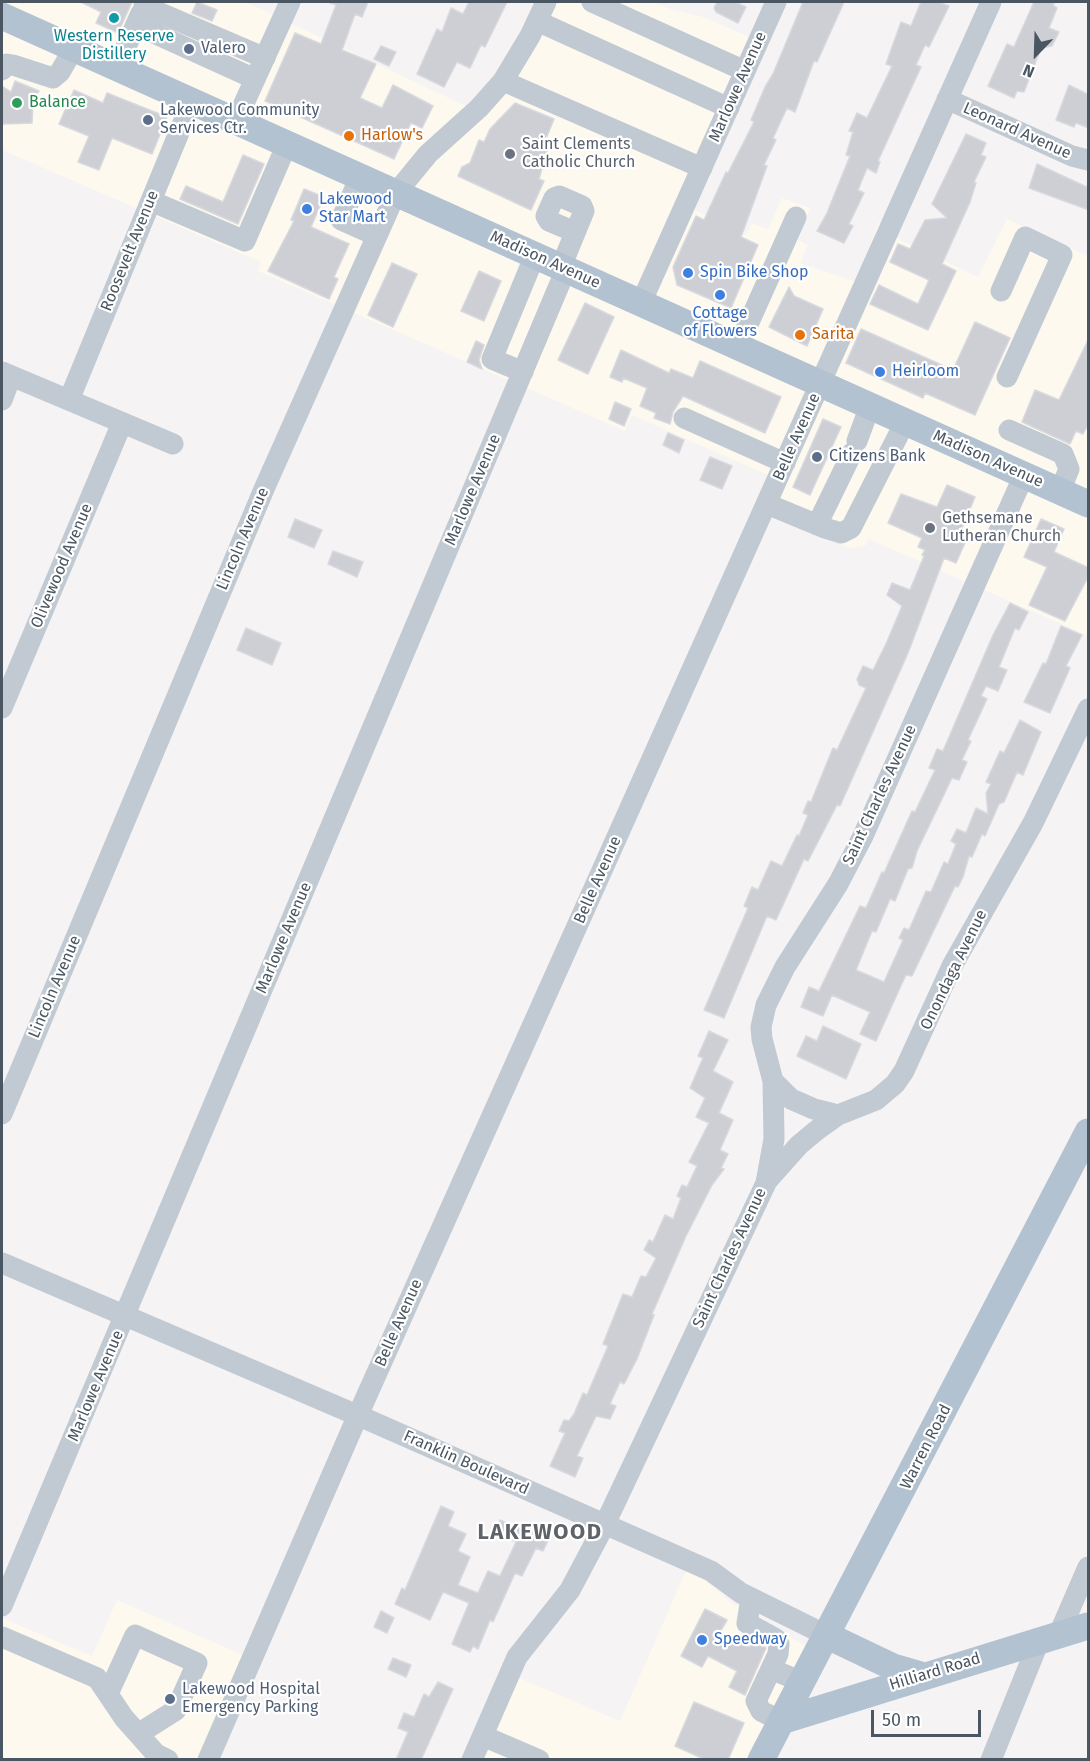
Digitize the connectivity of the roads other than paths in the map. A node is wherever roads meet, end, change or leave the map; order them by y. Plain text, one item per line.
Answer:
1 (290, 2) edge
2 (546, 2) edge
3 (592, 2) edge
4 (777, 2) edge
5 (991, 2) edge
6 (142, 11) edge
7 (2, 16) edge
8 (537, 21) junction
9 (74, 48) junction
10 (265, 58) junction
11 (117, 68) junction
12 (2, 70) edge
13 (745, 71) junction
14 (255, 79) junction
15 (502, 81) junction
16 (947, 99) junction
17 (192, 101) junction
18 (729, 108) junction
19 (236, 121) junction
20 (287, 144) junction
21 (1089, 160) edge
22 (702, 168) junction
23 (360, 177) junction
24 (396, 193) junction
25 (151, 201) junction
26 (796, 217) dead end
27 (575, 232) dead end
28 (377, 236) junction
29 (535, 255) junction
30 (563, 268) junction
31 (1001, 291) dead end
32 (641, 303) junction
33 (738, 347) junction
34 (523, 372) junction
35 (6, 374) edge
36 (1007, 377) dead end
37 (820, 384) junction
38 (2, 400) edge
39 (69, 400) junction
40 (870, 406) junction
41 (684, 418) dead end
42 (905, 422) junction
43 (122, 423) junction
44 (1009, 430) dead end
45 (173, 444) dead end
46 (785, 462) junction
47 (1024, 475) junction
48 (1060, 491) junction
49 (767, 504) junction
50 (1089, 504) edge
51 (817, 525) junction
52 (2, 708) edge
53 (1089, 709) edge
54 (773, 1081) junction
55 (2, 1114) edge
56 (838, 1115) junction
57 (1089, 1132) edge
58 (766, 1183) junction
59 (2, 1263) edge
60 (124, 1316) junction
61 (358, 1415) junction
62 (605, 1524) junction
63 (1089, 1567) edge
64 (751, 1598) junction
65 (2, 1606) edge
66 (1089, 1626) edge
67 (828, 1636) junction
68 (2, 1637) edge
69 (1049, 1637) junction
70 (771, 1669) junction
71 (924, 1676) junction
72 (802, 1682) junction
73 (108, 1694) junction
74 (781, 1721) junction
75 (138, 1734) junction
76 (483, 1736) junction
77 (168, 1760) edge
78 (208, 1760) edge
79 (472, 1760) edge
80 (539, 1760) edge
81 (761, 1760) edge
82 (991, 1760) edge

1 - 10 street
2 - 8 street, Lincoln Avenue
3 - 13 street
4 - 13 street, Marlowe Avenue
5 - 16 street, Belle Avenue
6 - 10 street
6 - 11 street
6 - 14 street
7 - 9 main road, Madison Avenue
8 - 15 street, Lincoln Avenue
8 - 18 street
9 - 11 main road, Madison Avenue
9 - 12 street
10 - 14 street
11 - 17 main road, Madison Avenue
13 - 18 street, Marlowe Avenue
14 - 19 street
15 - 22 street
15 - 24 street, Lincoln Avenue
16 - 21 street, Leonard Avenue
16 - 37 street, Belle Avenue
17 - 19 main road, Madison Avenue
17 - 25 street, Roosevelt Avenue
18 - 22 street, Marlowe Avenue
19 - 20 main road, Madison Avenue
20 - 23 main road, Madison Avenue
20 - 25 street
22 - 32 street, Marlowe Avenue
23 - 24 main road, Madison Avenue
23 - 28 street
24 - 28 street, Lincoln Avenue
24 - 29 main road, Madison Avenue
25 - 39 street, Roosevelt Avenue
26 - 33 street
27 - 30 street, Marlowe Avenue
28 - 55 street, Lincoln Avenue
29 - 30 main road, Madison Avenue
29 - 34 street
30 - 32 main road, Madison Avenue
30 - 34 street, Marlowe Avenue
31 - 36 street
32 - 33 main road, Madison Avenue
33 - 37 main road, Madison Avenue
34 - 60 street, Marlowe Avenue
35 - 38 street
35 - 39 street
37 - 40 main road, Madison Avenue
37 - 46 street, Belle Avenue
39 - 43 street
40 - 42 main road, Madison Avenue
40 - 51 street
41 - 46 street
42 - 47 main road, Madison Avenue
42 - 51 street
43 - 45 street
43 - 52 street, Olivewood Avenue
44 - 48 street
46 - 49 street, Belle Avenue
47 - 48 main road, Madison Avenue
47 - 54 street, Saint Charles Avenue
48 - 50 main road, Madison Avenue
49 - 51 street
49 - 61 street, Belle Avenue
53 - 56 street, Onondaga Avenue
54 - 56 street
54 - 58 street, Saint Charles Avenue
56 - 58 street, Onondaga Avenue
57 - 67 main road, Warren Road
58 - 62 street, Saint Charles Avenue
59 - 60 street, Franklin Boulevard
60 - 61 street, Franklin Boulevard
60 - 65 street, Marlowe Avenue
61 - 62 street, Franklin Boulevard
61 - 78 street, Belle Avenue
62 - 64 street, Franklin Boulevard
62 - 76 street, Saint Charles Avenue
63 - 69 street
64 - 67 street, Franklin Boulevard
64 - 70 street
66 - 69 main road, Hilliard Road
67 - 71 main road, Franklin Boulevard
67 - 72 main road, Warren Road
68 - 73 street
69 - 71 main road, Hilliard Road
69 - 82 street
70 - 72 street
70 - 74 street
71 - 74 main road, Hilliard Road
72 - 74 main road, Warren Road
73 - 75 street
73 - 75 street
74 - 81 main road, Warren Road
75 - 77 street
76 - 79 street, Saint Charles Avenue
76 - 80 street

